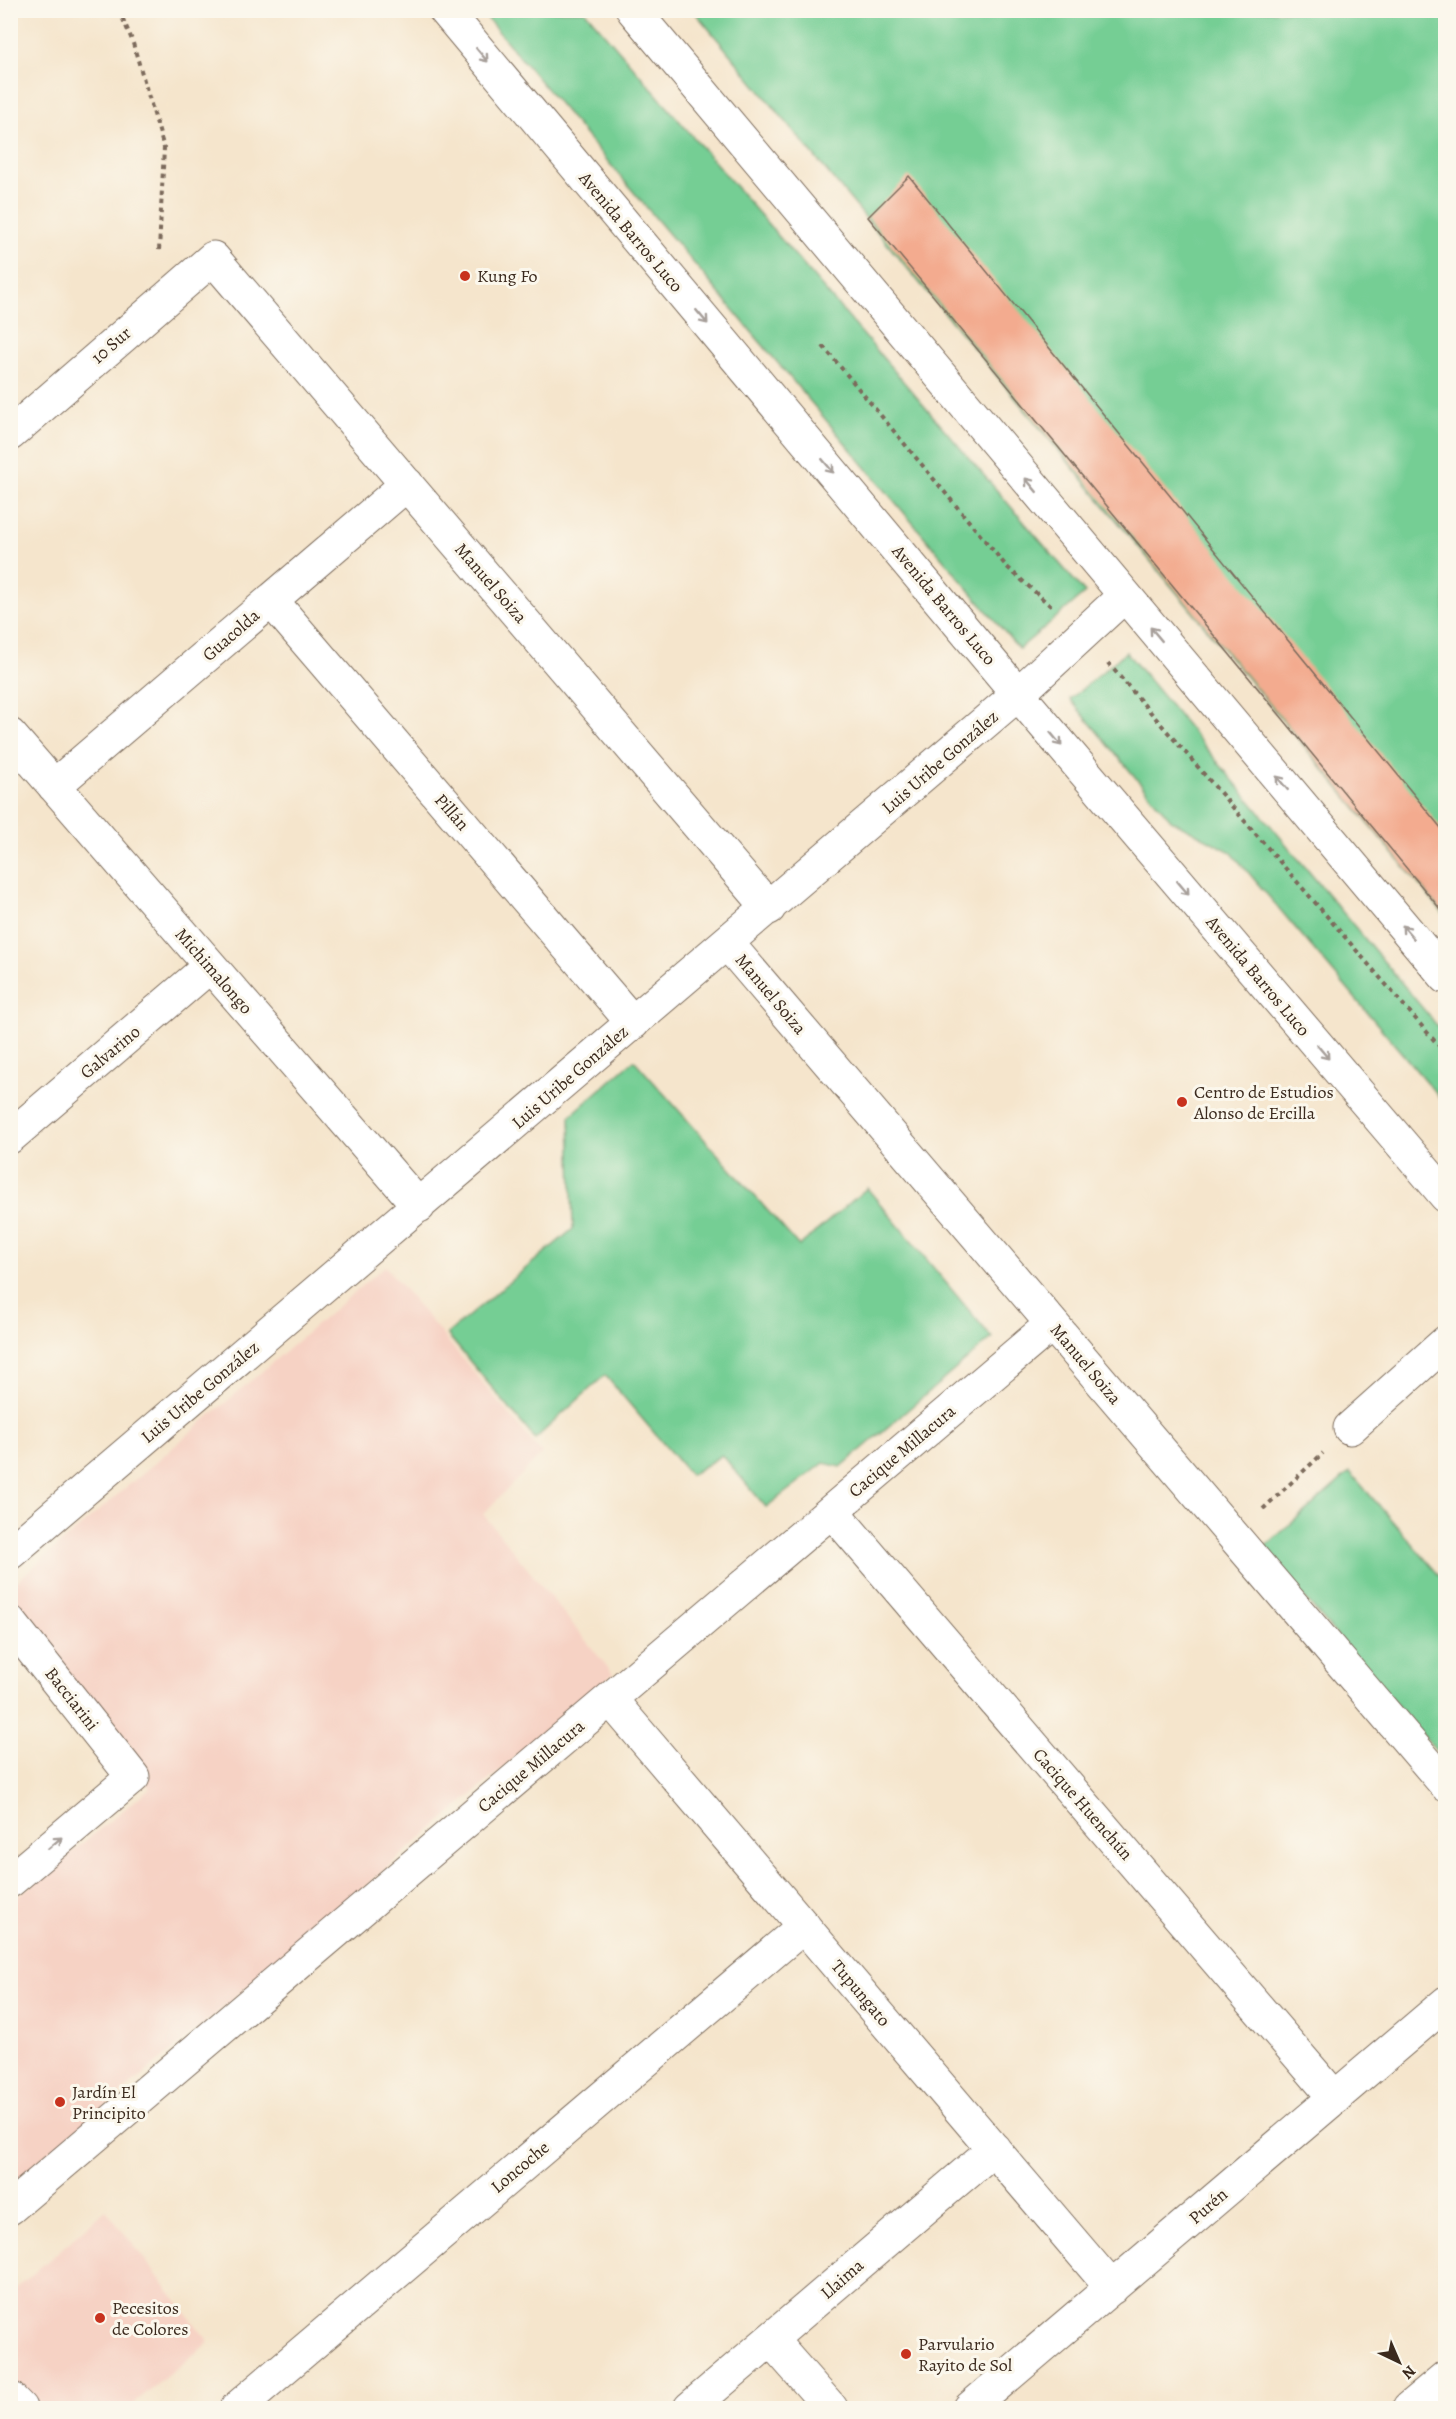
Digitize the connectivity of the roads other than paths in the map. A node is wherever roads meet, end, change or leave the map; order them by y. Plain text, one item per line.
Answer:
1 (445, 10) edge
2 (633, 10) edge
3 (213, 258) joint
4 (10, 434) edge
5 (407, 484) junction
6 (1124, 596) junction
7 (272, 600) junction
8 (1018, 694) junction
9 (10, 735) edge
10 (54, 786) junction
11 (769, 908) junction
12 (728, 943) junction
13 (210, 966) junction
14 (1446, 977) edge
15 (633, 1023) junction
16 (10, 1137) edge
17 (1412, 1156) junction
18 (1446, 1174) edge
19 (1446, 1196) edge
20 (419, 1206) junction
21 (1052, 1324) junction
22 (1446, 1342) edge
23 (1350, 1428) road end
24 (832, 1511) junction
25 (10, 1553) edge
26 (10, 1622) edge
27 (610, 1699) junction
28 (1446, 1785) edge
29 (10, 1881) edge
30 (804, 1926) junction
31 (1446, 2003) edge
32 (1335, 2098) junction
33 (994, 2149) junction
34 (10, 2208) edge
35 (1112, 2288) junction
36 (771, 2340) junction
37 (1446, 2377) edge
38 (10, 2398) edge
39 (20, 2409) edge
40 (237, 2409) edge
41 (690, 2409) edge
42 (831, 2409) edge
43 (970, 2409) edge
44 (1408, 2409) edge

1 -> 8 street, Avenida Barros Luco
6 -> 2 street
3 - 4 street, 10 Sur
3 - 5 street, Manuel Soiza
5 - 7 street, Guacolda
5 - 11 street, Manuel Soiza
6 - 8 street, Luis Uribe González
14 -> 6 street
7 - 10 street, Guacolda
7 - 15 street, Pillán
8 - 11 street, Luis Uribe González
8 -> 17 street, Avenida Barros Luco
9 - 10 street, Michimalongo
10 - 13 street, Michimalongo
11 - 12 street, Luis Uribe González
12 - 15 street, Luis Uribe González
12 - 21 street, Manuel Soiza
13 - 16 street, Galvarino
13 - 20 street, Michimalongo
15 - 20 street, Luis Uribe González
17 - 18 street
17 - 19 street, Avenida Barros Luco
20 - 25 street, Luis Uribe González
21 - 24 street, Cacique Millacura
21 - 28 street, Manuel Soiza
22 - 23 street
24 - 27 street, Cacique Millacura
24 - 32 street, Cacique Huenchún
29 -> 26 street, Bacciarini
27 - 30 street, Tupungato
27 - 34 street, Cacique Millacura
30 - 33 street, Tupungato
30 - 40 street, Loncoche
31 - 32 street, Purén
32 - 35 street, Purén
33 - 35 street, Tupungato
33 - 36 street, Llaima
35 - 43 street, Purén
36 - 41 street, Llaima
36 - 42 street
37 - 44 street
38 - 39 street

